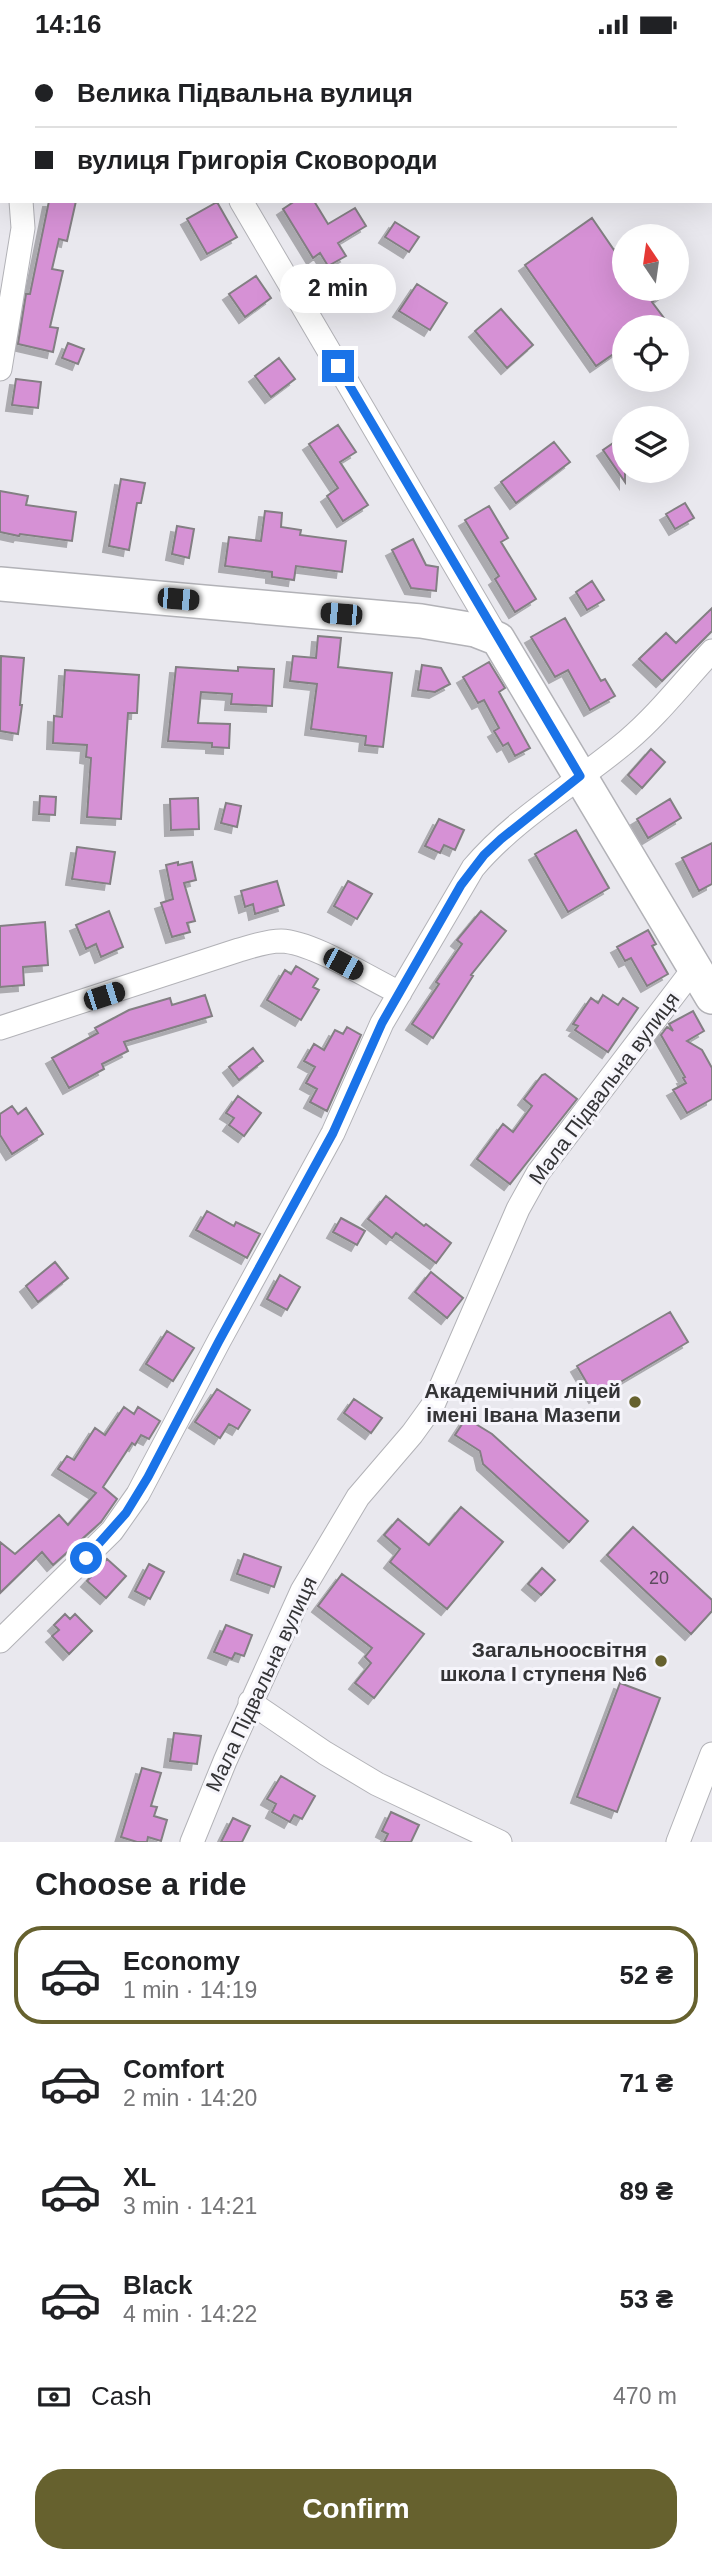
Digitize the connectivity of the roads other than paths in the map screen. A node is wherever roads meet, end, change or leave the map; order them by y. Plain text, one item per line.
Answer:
1 (21, 203) edge
2 (242, 203) edge
3 (0, 369) edge
4 (0, 585) edge
5 (498, 639) junction
6 (712, 651) edge
7 (580, 776) junction
8 (695, 967) junction
9 (400, 993) junction
10 (712, 997) edge
11 (0, 1028) edge
12 (0, 1641) edge
13 (250, 1702) junction
14 (712, 1754) edge
15 (192, 1842) edge
16 (500, 1842) edge
17 (678, 1842) edge

1 - 3 street
2 - 5 street
4 - 5 street
5 - 7 street
6 - 7 street
7 - 8 street
7 - 9 street
8 - 10 street
8 - 13 street, Мала Підвальна вулиця
9 - 11 street
9 - 12 street
13 - 15 street, Мала Підвальна вулиця
13 - 16 street
14 - 17 street

